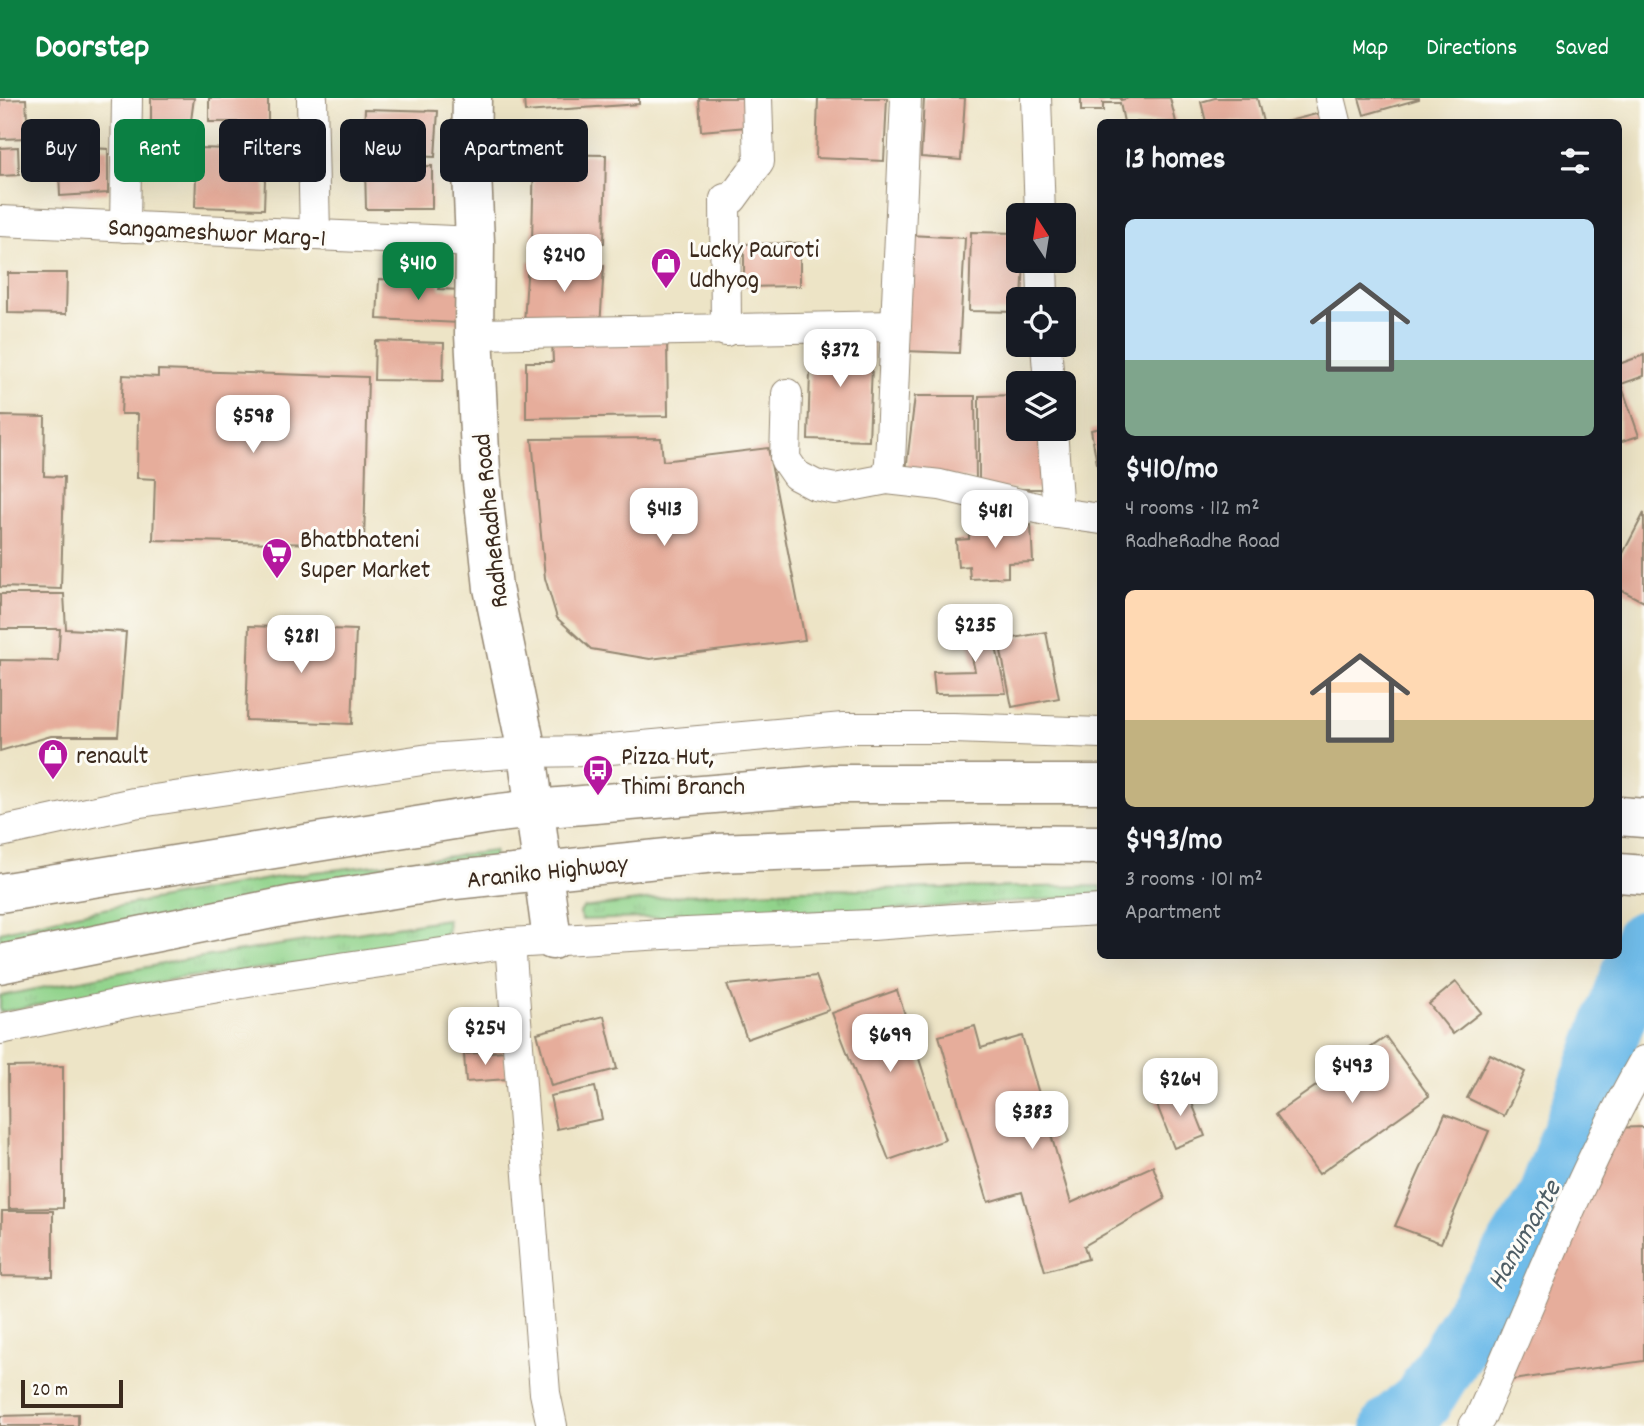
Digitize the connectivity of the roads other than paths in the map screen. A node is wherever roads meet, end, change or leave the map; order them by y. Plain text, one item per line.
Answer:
1 (127, 98) edge
2 (312, 98) edge
3 (472, 98) edge
4 (757, 98) edge
5 (906, 98) edge
6 (1036, 98) edge
7 (1330, 98) edge
8 (1335, 119) edge
9 (1040, 203) edge
10 (0, 221) edge
11 (125, 227) junction
12 (315, 235) junction
13 (475, 242) junction
14 (895, 326) junction
15 (726, 331) junction
16 (474, 334) junction
17 (787, 394) dead end
18 (1053, 441) edge
19 (887, 479) junction
20 (1058, 513) junction
21 (1097, 518) edge
22 (1097, 733) edge
23 (527, 752) junction
24 (1097, 784) edge
25 (535, 809) junction
26 (1622, 816) edge
27 (1644, 818) edge
28 (0, 832) edge
29 (1097, 845) edge
30 (542, 871) junction
31 (1622, 873) edge
32 (1644, 875) edge
33 (0, 894) edge
34 (1097, 910) edge
35 (552, 940) junction
36 (510, 943) junction
37 (0, 964) edge
38 (0, 1029) edge
39 (1644, 1061) edge
40 (552, 1426) edge
41 (1474, 1426) edge

1 - 11 street
2 - 12 street
3 - 13 main road, RadheRadhe Road
4 - 15 street
5 - 14 street
6 - 9 street
7 - 8 street
10 - 11 street, Sangameshwor Marg-1
11 - 12 street, Sangameshwor Marg-1
12 - 13 street, Sangameshwor Marg-1
13 - 16 main road, RadheRadhe Road
14 - 15 street
14 - 19 street
15 - 16 street
16 - 23 main road, RadheRadhe Road
17 - 19 street
18 - 20 street
19 - 20 street
20 - 21 street
22 - 23 street
23 - 25 main road, RadheRadhe Road
23 - 28 street
24 - 25 main road
25 - 30 main road, RadheRadhe Road
25 - 33 main road
26 - 27 main road
29 - 30 main road, Araniko Highway
30 - 35 main road, RadheRadhe Road
30 - 37 main road, Araniko Highway
31 - 32 main road
34 - 35 street
35 - 36 street
36 - 38 street
36 - 40 street
39 - 41 street

